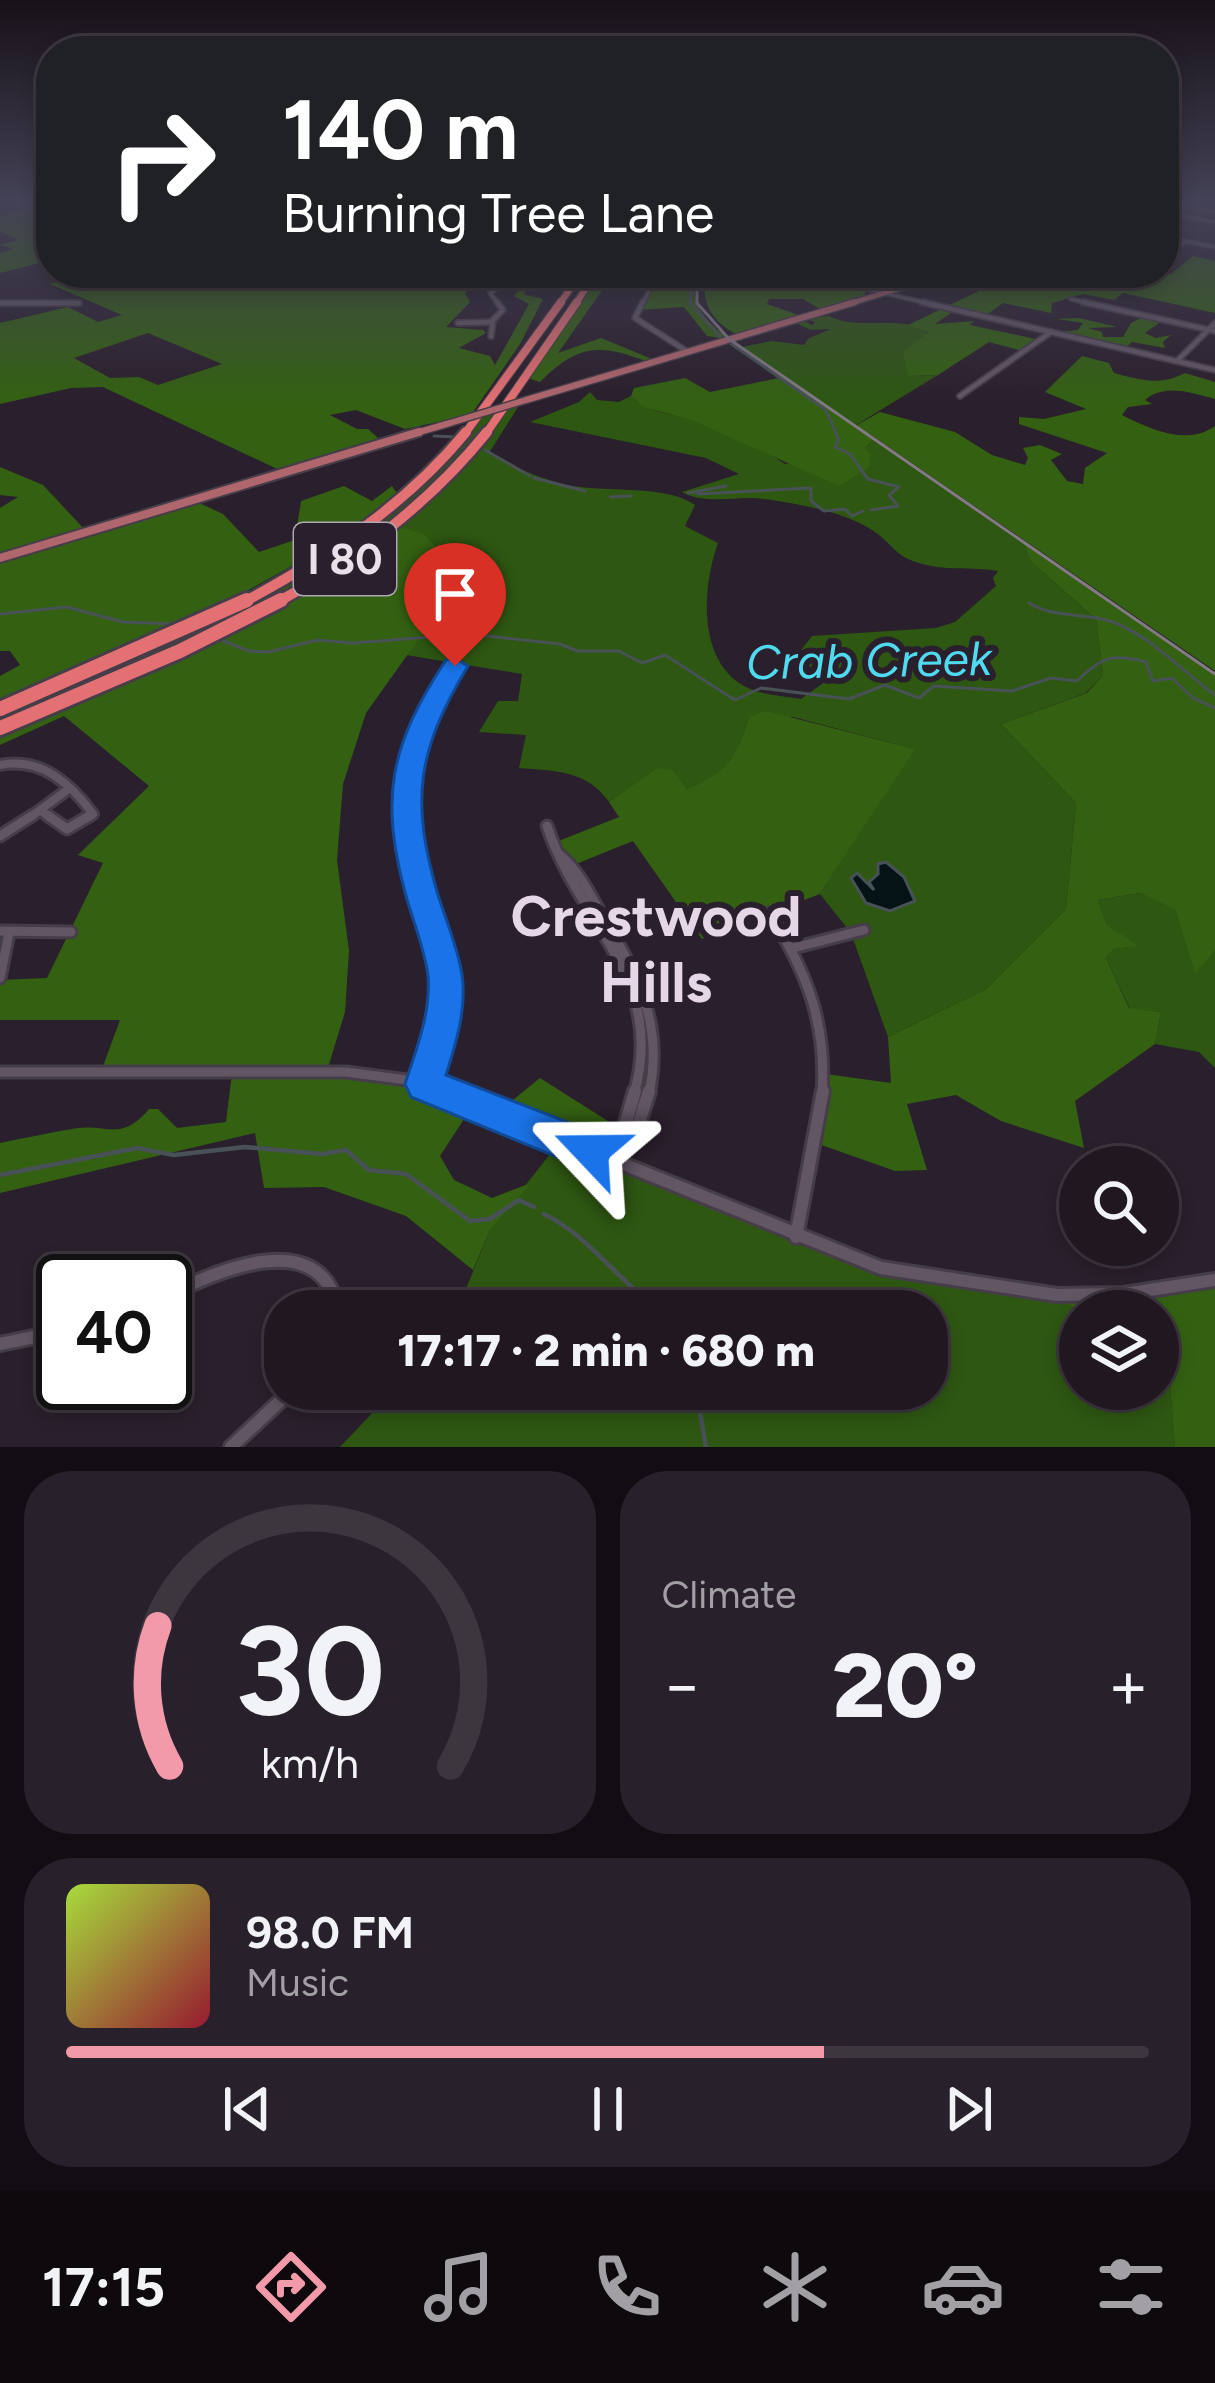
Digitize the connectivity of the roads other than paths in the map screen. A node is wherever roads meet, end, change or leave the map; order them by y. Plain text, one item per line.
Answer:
1 (498, 288) edge
2 (570, 288) edge
3 (585, 288) edge
4 (650, 288) edge
5 (863, 288) edge
6 (900, 288) edge
7 (884, 293) junction
8 (1071, 299) dead end
9 (79, 302) dead end
10 (0, 303) edge
11 (458, 322) dead end
12 (492, 322) junction
13 (1213, 328) edge
14 (1051, 332) junction
15 (491, 336) dead end
16 (688, 352) junction
17 (1177, 361) junction
18 (1215, 370) edge
19 (960, 396) dead end
20 (0, 559) edge
21 (455, 666) dead end
22 (0, 709) edge
23 (0, 728) edge
24 (0, 766) edge
25 (70, 786) junction
26 (41, 811) junction
27 (547, 826) dead end
28 (0, 836) edge
29 (769, 913) dead end
30 (864, 930) dead end
31 (5, 932) edge
32 (71, 932) dead end
33 (794, 948) junction
34 (0, 978) edge
35 (0, 1072) edge
36 (424, 1084) junction
37 (615, 1161) junction
38 (796, 1237) junction
39 (1215, 1280) edge
40 (192, 1284) edge
41 (332, 1290) edge
42 (36, 1337) edge
43 (0, 1344) edge
44 (270, 1410) edge
45 (231, 1447) edge

1 - 12 street
2 - 22 highway, I 80
3 - 23 highway, I 80
4 - 16 street
5 - 7 street
6 - 7 main road
7 - 14 street
7 - 16 main road
8 - 13 street
9 - 10 street
11 - 12 street
12 - 15 street
13 - 17 street
14 - 17 street
14 - 19 street
16 - 20 main road, bridge
17 - 18 street
21 - 36 street
24 - 25 street
25 - 26 street
25 - 26 street
26 - 28 street
27 - 37 street
29 - 33 street
30 - 33 street
31 - 32 street
31 - 34 street
33 - 38 street
35 - 36 street
36 - 37 street
37 - 38 street
38 - 39 street
40 - 41 street
42 - 43 street
44 - 45 street

